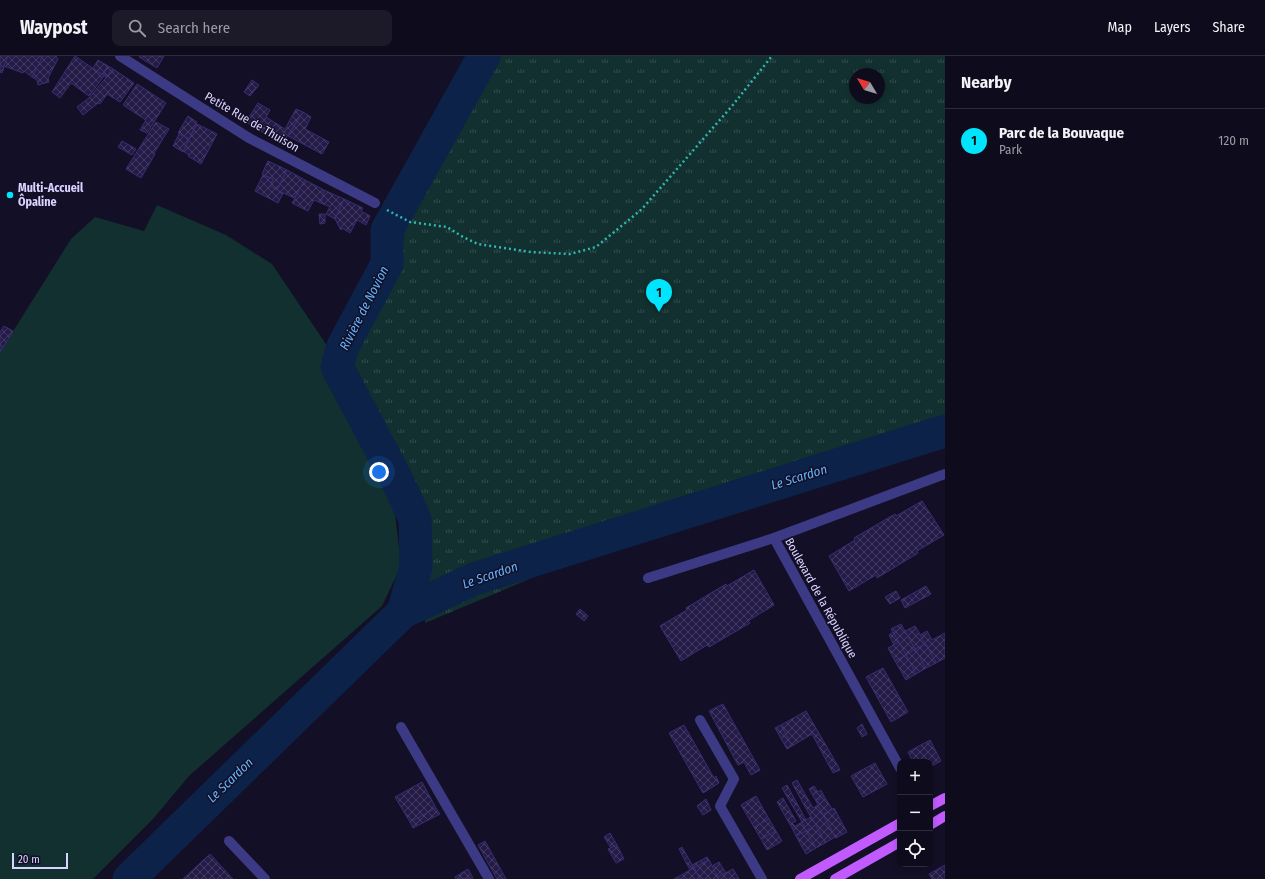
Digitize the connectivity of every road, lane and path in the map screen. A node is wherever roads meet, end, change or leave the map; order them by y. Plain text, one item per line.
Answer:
1 (120, 56) edge
2 (772, 56) edge
3 (375, 203) dead end
4 (388, 210) dead end
5 (945, 474) edge
6 (774, 538) junction
7 (648, 578) dead end
8 (700, 720) dead end
9 (401, 727) dead end
10 (897, 763) edge
11 (945, 798) edge
12 (933, 804) edge
13 (945, 816) edge
14 (933, 822) edge
15 (897, 825) edge
16 (229, 841) dead end
17 (897, 844) edge
18 (265, 879) edge
19 (489, 879) edge
20 (762, 879) edge
21 (800, 879) edge
22 (834, 879) edge

1 - 3 street, Petite Rue de Thuison
2 - 4 path
5 - 6 street, Boulevard de la République
6 - 7 street
6 - 10 street, Boulevard de la République
8 - 20 street
9 - 19 street
11 - 12 main road
13 - 14 main road
15 - 21 main road
16 - 18 street
17 - 22 main road

